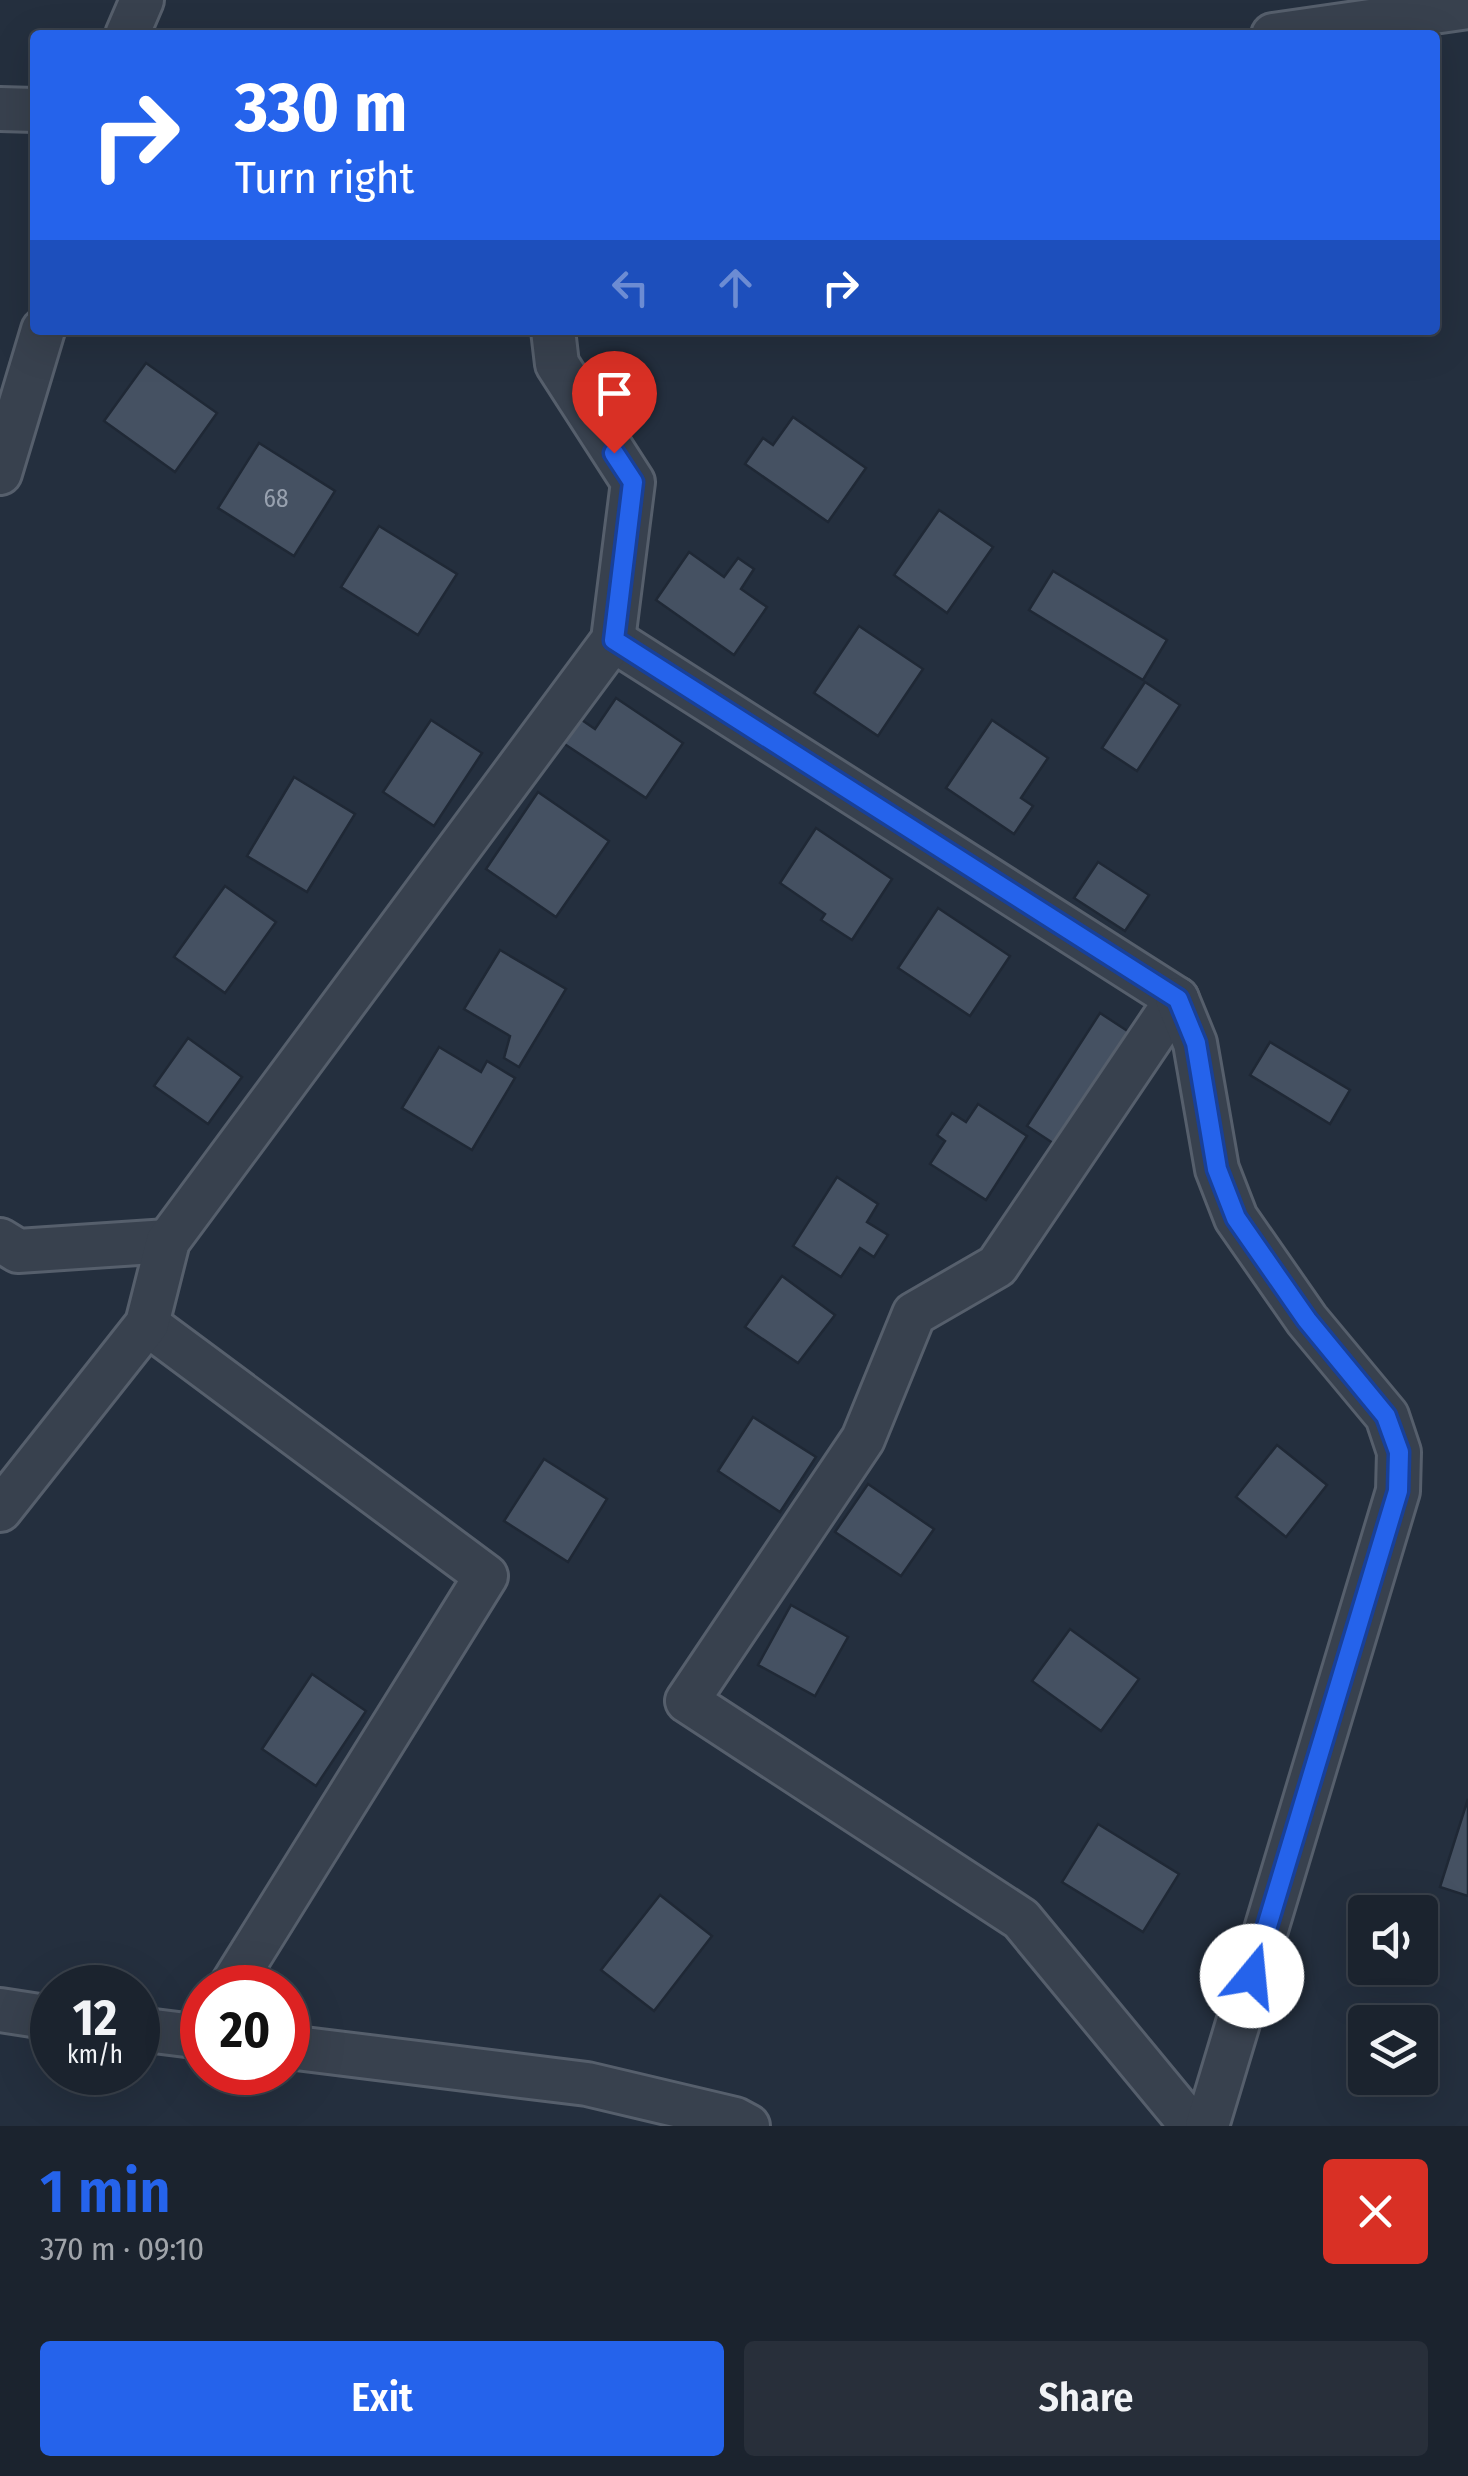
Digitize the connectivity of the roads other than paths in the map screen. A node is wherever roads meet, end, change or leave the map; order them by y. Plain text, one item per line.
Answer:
1 (142, 0) edge
2 (1468, 8) edge
3 (129, 30) edge
4 (1309, 30) edge
5 (0, 109) edge
6 (30, 110) edge
7 (42, 335) edge
8 (554, 335) edge
9 (0, 474) edge
10 (614, 640) junction
11 (1178, 999) junction
12 (0, 1240) edge
13 (168, 1240) junction
14 (147, 1324) junction
15 (0, 1510) edge
16 (244, 1965) edge
17 (0, 2010) edge
18 (30, 2015) edge
19 (310, 2050) edge
20 (748, 2126) edge
21 (1192, 2126) edge
22 (1206, 2126) edge

1 - 3 street
2 - 4 street
5 - 6 street
7 - 9 street
8 - 10 street
10 - 11 street
10 - 13 street
11 - 21 street
11 - 22 street
12 - 13 street
13 - 14 street
14 - 15 street
14 - 16 street
17 - 18 street
19 - 20 street

